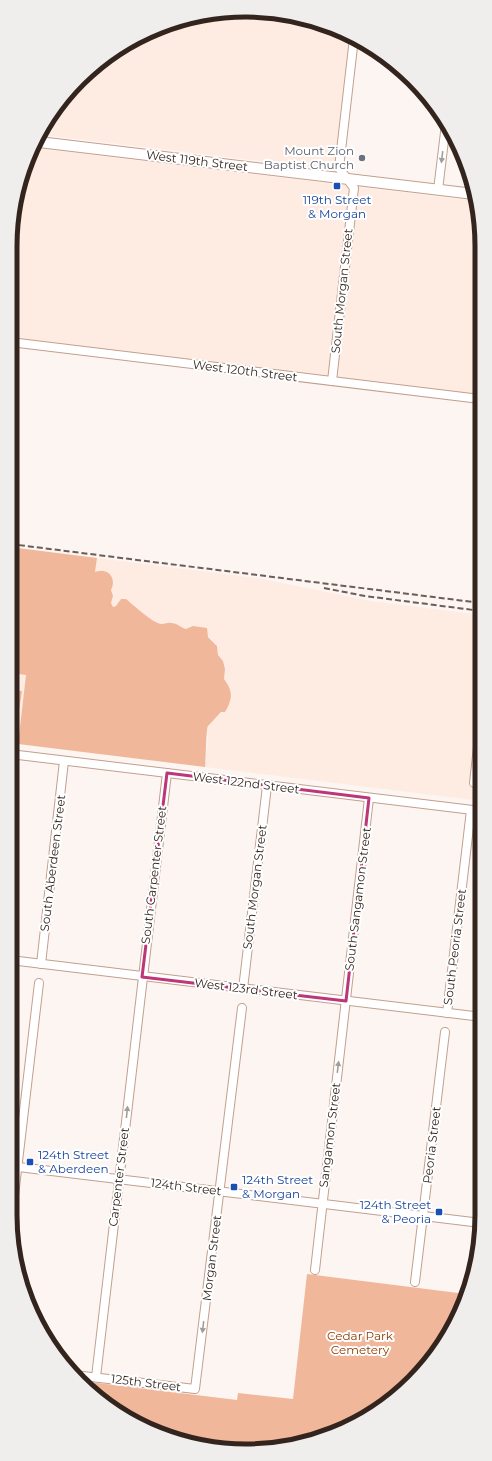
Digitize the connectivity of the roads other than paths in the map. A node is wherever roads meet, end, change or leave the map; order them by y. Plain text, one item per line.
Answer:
1 (353, 44) edge
2 (445, 134) edge
3 (42, 142) edge
4 (347, 179) junction
5 (438, 190) junction
6 (469, 193) edge
7 (17, 343) edge
8 (332, 381) junction
9 (475, 398) edge
10 (17, 755) edge
11 (64, 761) junction
12 (166, 773) junction
13 (475, 774) edge
14 (474, 783) dead end
15 (268, 786) junction
16 (369, 798) junction
17 (471, 810) junction
18 (475, 810) edge
19 (17, 961) edge
20 (41, 964) junction
21 (142, 977) junction
22 (39, 983) dead end
23 (244, 989) junction
24 (346, 1001) junction
25 (242, 1008) dead end
26 (447, 1013) junction
27 (475, 1016) edge
28 (445, 1032) dead end
29 (17, 1144) edge
30 (17, 1166) edge
31 (119, 1179) junction
32 (220, 1191) junction
33 (322, 1204) junction
34 (423, 1216) junction
35 (475, 1222) edge
36 (314, 1270) dead end
37 (415, 1282) dead end
38 (82, 1375) edge
39 (96, 1377) junction
40 (195, 1389) joint

1 - 4 street, South Morgan Street
2 -> 5 street
3 - 4 street, West 119th Street
4 - 5 street, West 119th Street
4 - 8 street, South Morgan Street
5 - 6 street, West 119th Street
7 - 8 street, West 120th Street
8 - 9 street, West 120th Street
10 - 11 street, West 122nd Street
11 - 12 street, West 122nd Street
11 - 20 street, South Aberdeen Street
12 - 15 street, West 122nd Street
12 - 21 street, South Carpenter Street
13 - 14 street
15 - 16 street, West 122nd Street
15 - 23 street, South Morgan Street
16 - 17 street, West 122nd Street
16 - 24 street, South Sangamon Street
17 - 18 street, West 122nd Street
17 - 26 street, South Peoria Street
19 - 20 street, West 123rd Street
20 - 21 street, West 123rd Street
21 - 23 street, West 123rd Street
31 -> 21 street, Carpenter Street
22 - 29 street
23 - 24 street, West 123rd Street
24 - 26 street, West 123rd Street
33 -> 24 street, Sangamon Street
25 - 32 street, Morgan Street
26 - 27 street, West 123rd Street
28 - 34 street, Peoria Street
30 - 31 street, 124th Street
31 - 32 street, 124th Street
31 - 39 street, Carpenter Street
32 - 33 street, 124th Street
32 -> 40 street, Morgan Street
33 - 34 street, 124th Street
33 - 36 street, Sangamon Street
34 - 35 street, 124th Street
34 - 37 street, Peoria Street
38 - 39 street, 125th Street
39 - 40 street, 125th Street

